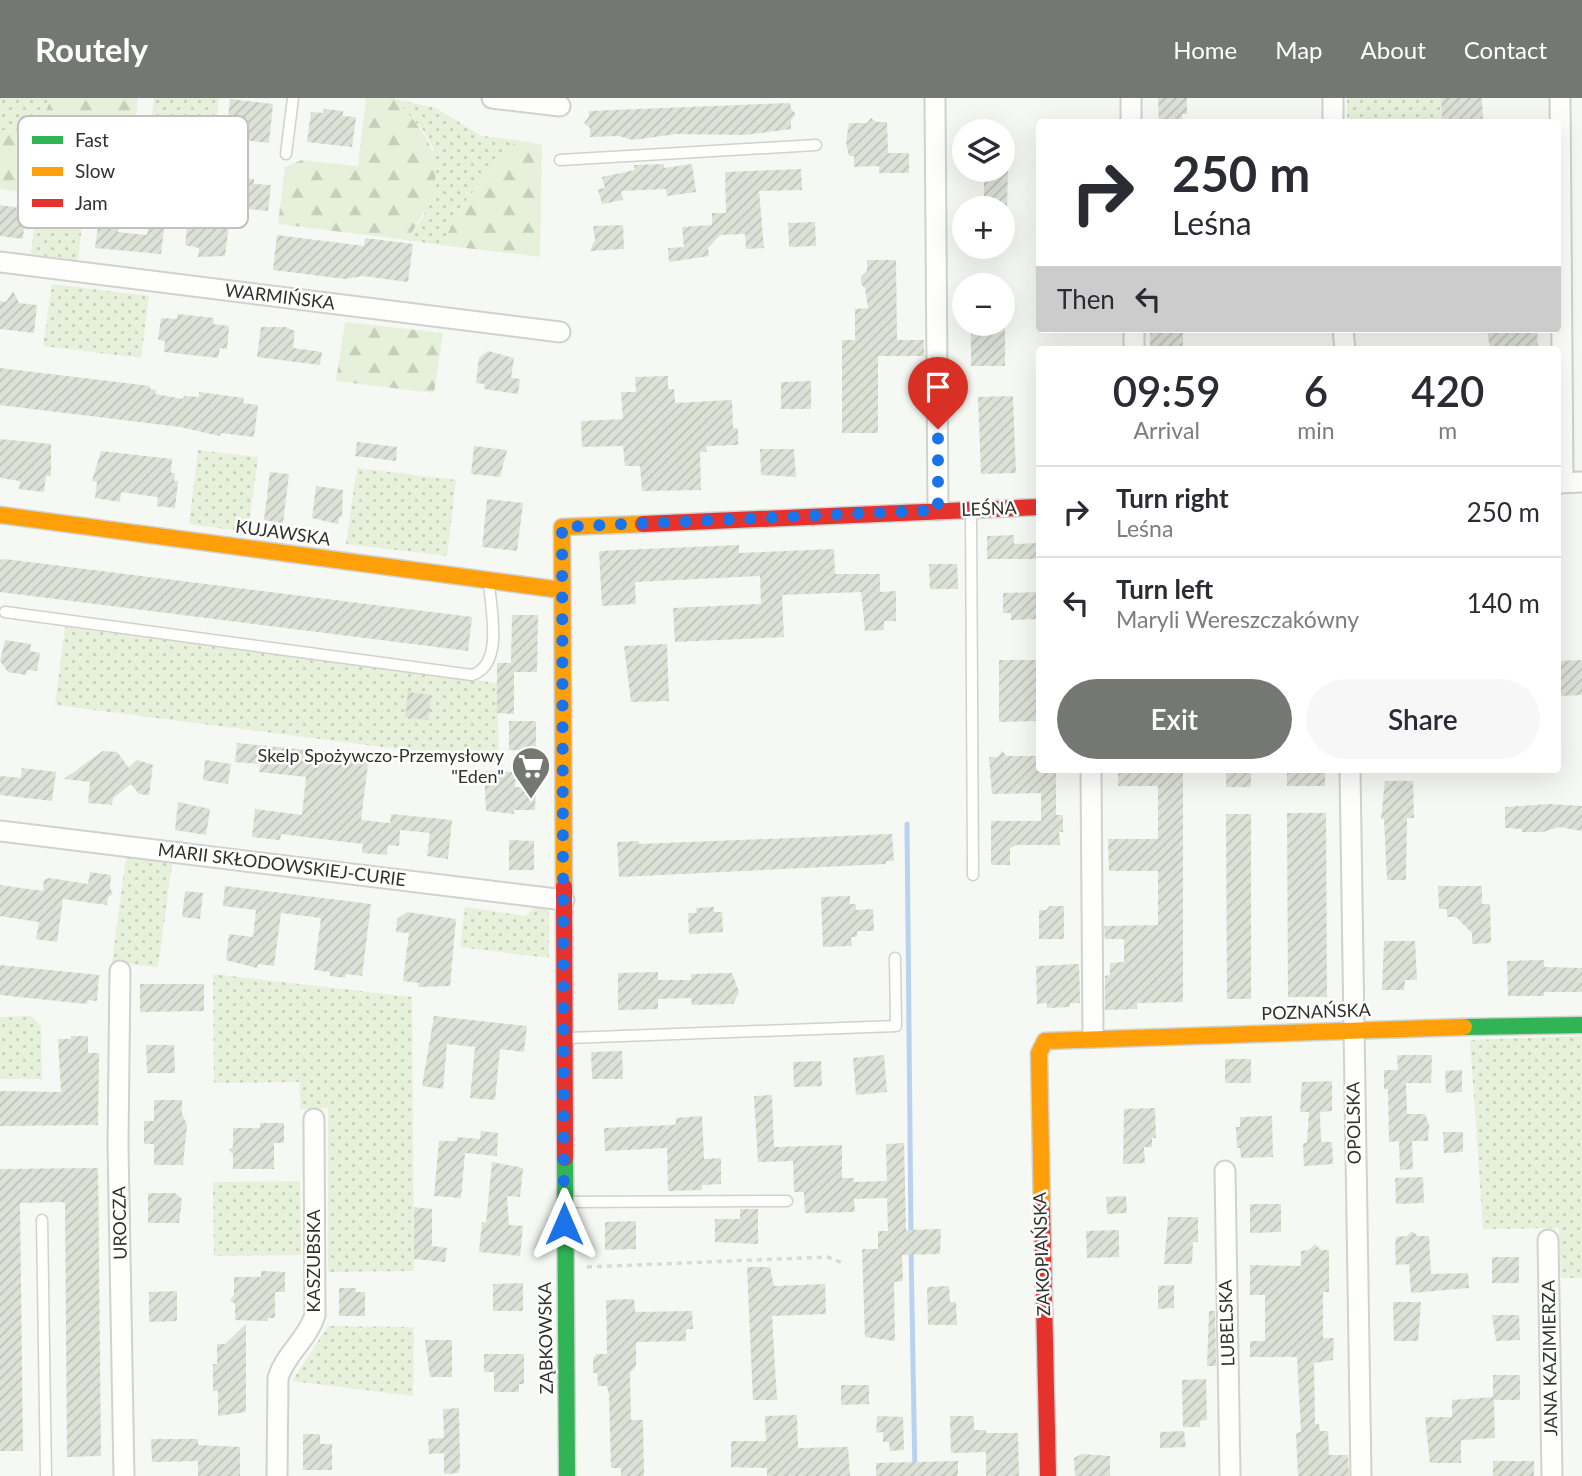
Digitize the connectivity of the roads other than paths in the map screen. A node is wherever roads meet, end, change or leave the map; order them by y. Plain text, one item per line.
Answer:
1 (293, 98) edge
2 (492, 98) edge
3 (934, 98) edge
4 (1131, 98) edge
5 (1333, 98) edge
6 (1560, 98) edge
7 (560, 106) dead end
8 (1131, 119) edge
9 (1334, 119) edge
10 (1560, 119) edge
11 (816, 145) dead end
12 (1561, 153) edge
13 (286, 154) dead end
14 (560, 160) dead end
15 (0, 262) edge
16 (560, 332) dead end
17 (1567, 483) edge
18 (1036, 507) edge
19 (971, 509) junction
20 (938, 510) junction
21 (0, 515) edge
22 (562, 527) joint
23 (489, 580) junction
24 (561, 590) junction
25 (5, 612) dead end
26 (1091, 773) edge
27 (1350, 773) edge
28 (0, 831) edge
29 (973, 874) dead end
30 (564, 900) junction
31 (895, 958) dead end
32 (120, 971) dead end
33 (1582, 1025) edge
34 (1352, 1029) junction
35 (1093, 1037) junction
36 (564, 1038) junction
37 (1052, 1038) joint
38 (314, 1119) dead end
39 (1225, 1171) dead end
40 (787, 1201) dead end
41 (564, 1203) junction
42 (42, 1220) dead end
43 (1548, 1240) dead end
44 (46, 1476) edge
45 (124, 1476) edge
46 (278, 1476) edge
47 (567, 1476) edge
48 (1048, 1476) edge
49 (1230, 1476) edge
50 (1361, 1476) edge
51 (1552, 1476) edge

1 - 13 lane
2 - 7 street
3 - 20 street
4 - 8 street
5 - 9 street
6 - 10 street
11 - 14 lane
12 - 17 street
15 - 16 street, WARMIŃSKA
18 - 19 street, LEŚNA
19 - 20 street, LEŚNA
19 - 29 lane
20 - 22 street, LEŚNA
21 - 23 street, KUJAWSKA
22 - 24 street, ZĄBKOWSKA
23 - 24 street, KUJAWSKA
23 - 25 lane
24 - 30 street, ZĄBKOWSKA
26 - 35 street
27 - 34 street, OPOLSKA
28 - 30 street, MARII SKŁODOWSKIEJ-CURIE
30 - 36 street, ZĄBKOWSKA
31 - 36 lane
32 - 45 street, UROCZA
33 - 34 street, POZNAŃSKA
34 - 35 street, POZNAŃSKA
34 - 50 street, OPOLSKA
35 - 37 street, POZNAŃSKA
36 - 41 street, ZĄBKOWSKA
37 - 48 street, ZAKOPIAŃSKA
38 - 46 street, KASZUBSKA
39 - 49 street, LUBELSKA
40 - 41 lane
41 - 47 street, ZĄBKOWSKA
42 - 44 lane
43 - 51 street, JANA KAZIMIERZA

